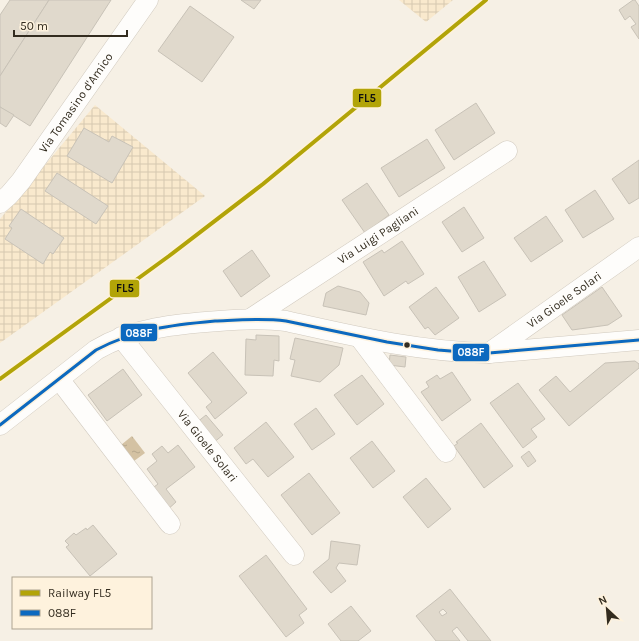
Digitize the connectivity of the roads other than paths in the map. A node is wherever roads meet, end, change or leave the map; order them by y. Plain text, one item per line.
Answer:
1 (148, 0) edge
2 (507, 151) dead end
3 (0, 202) edge
4 (639, 247) edge
5 (250, 319) junction
6 (121, 338) junction
7 (360, 338) junction
8 (639, 340) edge
9 (489, 353) junction
10 (59, 379) junction
11 (0, 425) edge
12 (446, 452) dead end
13 (170, 524) dead end
14 (294, 555) dead end

1 - 3 street, Via Tomasino d'Amico
2 - 5 street, Via Luigi Pagliani
4 - 9 street, Via Gioele Solari
5 - 6 street, Via Gioele Solari
5 - 7 street, Via Gioele Solari
6 - 10 street, Via Gioele Solari
6 - 14 street, Via Gioele Solari
7 - 9 street, Via Gioele Solari
7 - 12 street
8 - 9 street, Via Gioele Solari
10 - 11 street, Via Gioele Solari
10 - 13 street

